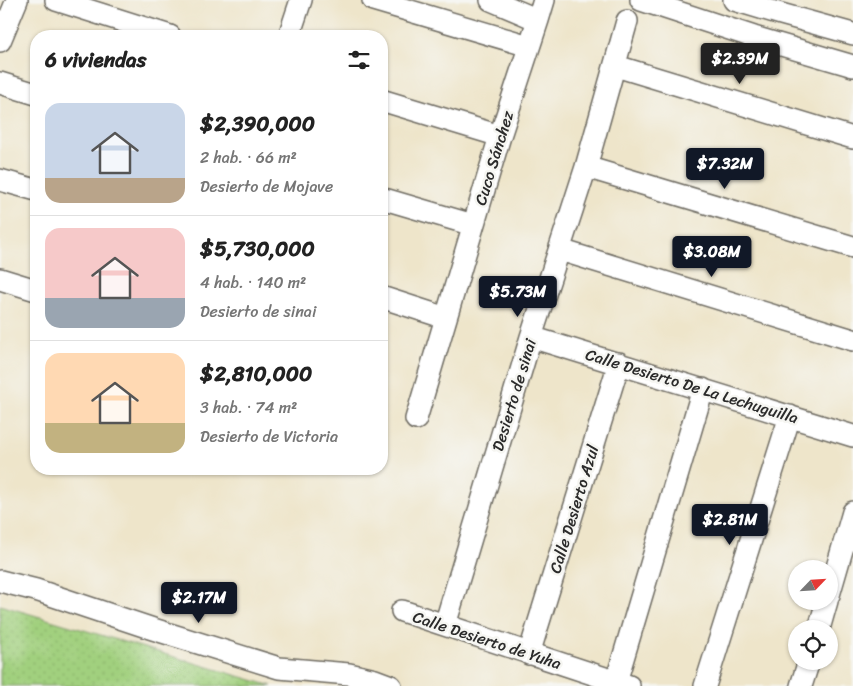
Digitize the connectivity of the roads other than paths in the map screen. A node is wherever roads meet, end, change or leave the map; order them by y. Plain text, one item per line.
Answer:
1 (17, 0) edge
2 (56, 0) edge
3 (301, 0) edge
4 (373, 0) edge
5 (491, 0) edge
6 (641, 0) edge
7 (734, 0) edge
8 (541, 10) edge
9 (628, 21) dead end
10 (151, 30) edge
11 (291, 30) edge
12 (853, 34) edge
13 (0, 41) edge
14 (530, 46) junction
15 (616, 66) junction
16 (853, 66) edge
17 (0, 83) edge
18 (30, 92) edge
19 (388, 102) edge
20 (500, 136) junction
21 (853, 138) edge
22 (586, 166) junction
23 (0, 180) edge
24 (30, 188) edge
25 (388, 200) edge
26 (473, 225) junction
27 (853, 247) edge
28 (560, 250) junction
29 (0, 279) edge
30 (30, 288) edge
31 (388, 299) edge
32 (446, 318) junction
33 (532, 337) junction
34 (853, 340) edge
35 (619, 363) junction
36 (703, 389) junction
37 (790, 416) junction
38 (416, 419) dead end
39 (853, 436) edge
40 (853, 512) edge
41 (838, 564) edge
42 (0, 581) edge
43 (402, 612) dead end
44 (446, 625) junction
45 (529, 654) junction
46 (806, 670) edge
47 (622, 684) edge
48 (391, 686) edge
49 (705, 686) edge
50 (801, 686) edge

1 - 13 street
2 - 10 street
3 - 11 street
4 - 14 street
5 - 8 street
6 - 16 street
7 - 12 street
8 - 14 street, Cuco Sánchez
9 - 15 street, Desierto de sinai
14 - 20 street, Cuco Sánchez
15 - 21 street
15 - 22 street, Desierto de sinai
17 - 18 street
19 - 20 street
20 - 26 street, Cuco Sánchez
22 - 27 street
22 - 28 street, Desierto de sinai
23 - 24 street
25 - 26 street
26 - 32 street, Cuco Sánchez
28 - 33 street, Desierto de sinai
28 - 34 street
29 - 30 street
31 - 32 street
32 - 38 street, Cuco Sánchez
33 - 35 street, Calle Desierto De La Lechuguilla
33 - 44 street, Desierto de sinai
35 - 36 street, Calle Desierto De La Lechuguilla
35 - 45 street, Calle Desierto Azul
36 - 37 street, Calle Desierto De La Lechuguilla
36 - 47 street
37 - 39 street, Calle Desierto De La Lechuguilla
37 - 49 street
40 - 41 street
42 - 48 street
43 - 44 street, Calle Desierto de Yuha
44 - 45 street, Calle Desierto de Yuha
45 - 47 street, Calle Desierto de Yuha
46 - 50 street

